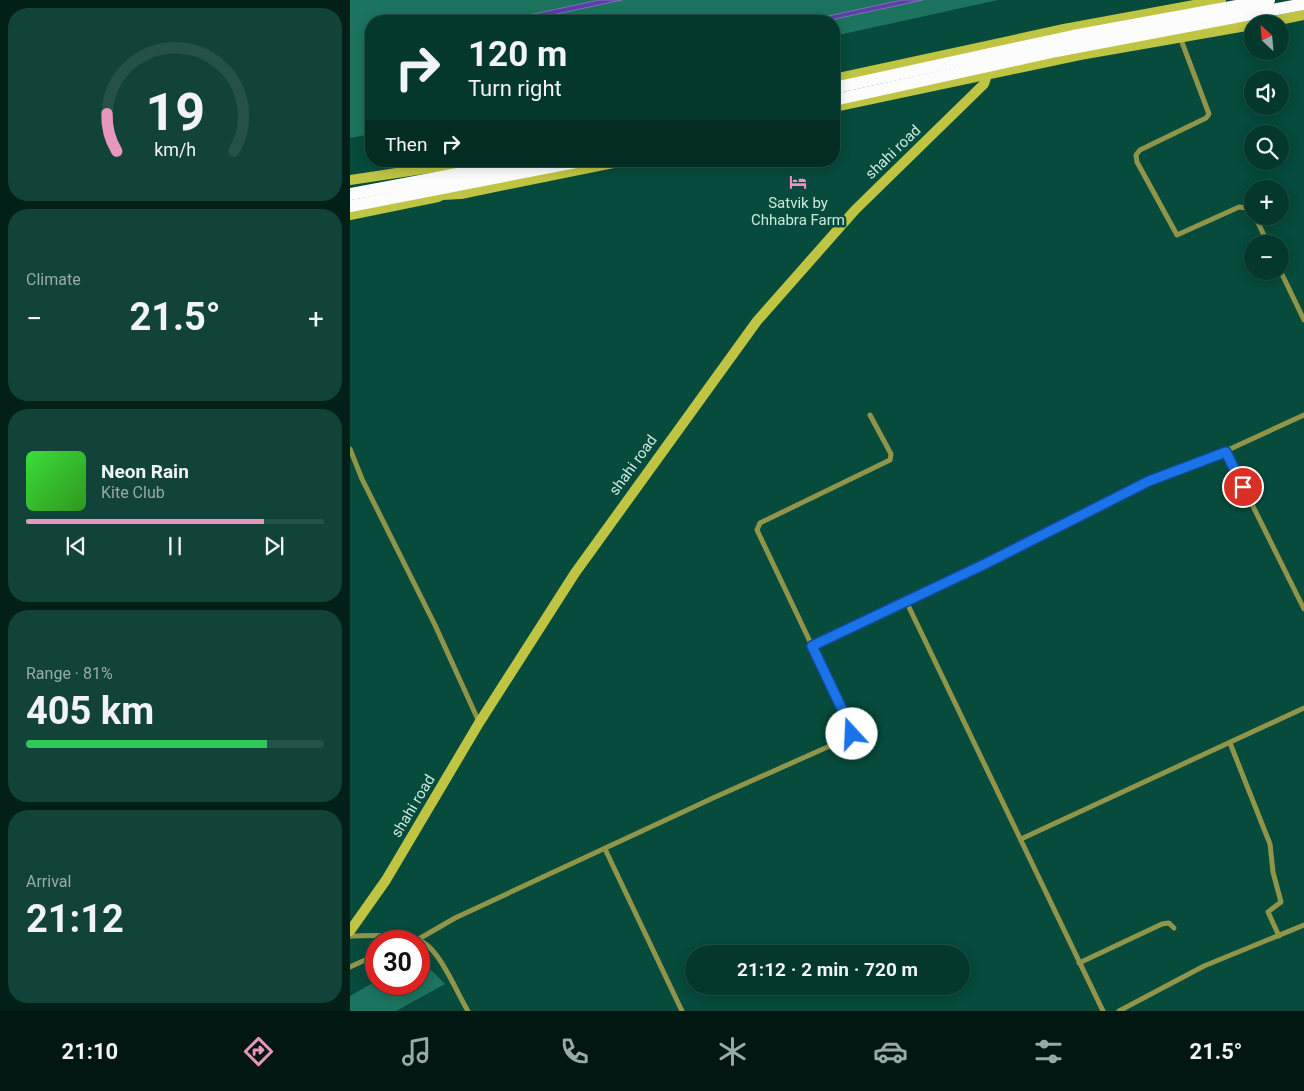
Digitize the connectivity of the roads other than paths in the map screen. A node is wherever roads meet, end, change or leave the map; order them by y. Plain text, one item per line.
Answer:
1 (1221, 0) edge
2 (1270, 0) edge
3 (1304, 4) edge
4 (1304, 15) edge
5 (1289, 18) edge
6 (1244, 26) edge
7 (1180, 37) junction
8 (985, 67) junction
9 (840, 78) edge
10 (840, 87) edge
11 (840, 99) edge
12 (840, 105) edge
13 (436, 167) edge
14 (495, 167) edge
15 (554, 167) edge
16 (593, 167) edge
17 (350, 180) edge
18 (441, 192) junction
19 (350, 194) edge
20 (350, 206) edge
21 (1244, 208) edge
22 (350, 215) edge
23 (1285, 280) edge
24 (1304, 320) edge
25 (1304, 414) edge
26 (870, 415) dead end
27 (350, 449) edge
28 (1226, 452) junction
29 (906, 601) junction
30 (1304, 609) edge
31 (812, 646) junction
32 (1304, 708) edge
33 (480, 723) junction
34 (1230, 743) junction
35 (1021, 839) junction
36 (605, 848) junction
37 (1304, 925) edge
38 (1174, 928) dead end
39 (350, 931) edge
40 (430, 932) edge
41 (350, 936) edge
42 (1279, 936) junction
43 (365, 937) edge
44 (430, 949) edge
45 (365, 960) edge
46 (1079, 963) junction
47 (350, 967) edge
48 (468, 1011) edge
49 (682, 1011) edge
50 (1103, 1011) edge
51 (1119, 1011) edge

1 - 9 street
2 - 8 highway
3 - 8 highway
4 - 5 street
6 - 7 street
7 - 8 street
7 - 21 street
8 - 10 highway
8 - 11 highway
8 - 12 street
8 - 33 street, shahi road
13 - 17 street
14 - 19 highway
15 - 18 highway
16 - 18 street
18 - 20 highway
18 - 22 street
23 - 24 street
25 - 28 street
26 - 31 street
27 - 33 street
28 - 29 street
28 - 30 street
29 - 31 street
29 - 35 street
31 - 36 street
32 - 34 street
33 - 39 street, shahi road
34 - 35 street
34 - 42 street
35 - 46 street
36 - 40 street
36 - 49 street
37 - 42 street
38 - 46 street
41 - 43 street
42 - 51 street
44 - 48 street
45 - 47 street
46 - 50 street

